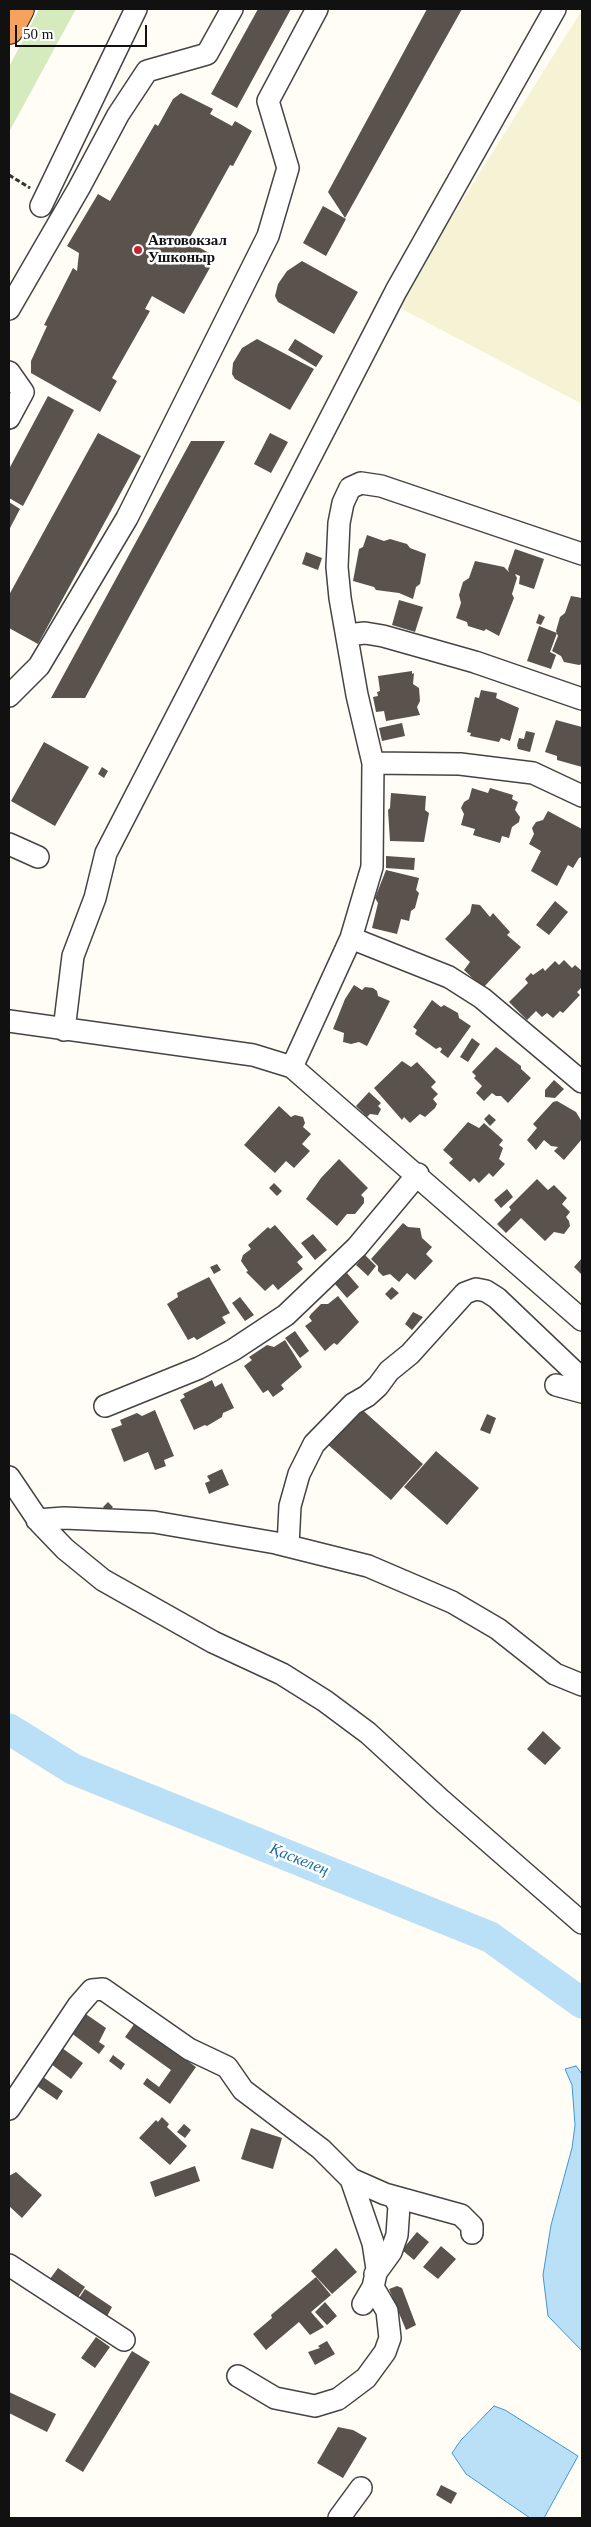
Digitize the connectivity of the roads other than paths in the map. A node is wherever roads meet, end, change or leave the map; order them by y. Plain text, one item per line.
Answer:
1 (20, 9) edge
2 (136, 9) edge
3 (232, 9) edge
4 (317, 9) edge
5 (555, 9) edge
6 (9, 30) edge
7 (41, 206) dead end
8 (9, 309) edge
9 (9, 372) edge
10 (9, 418) edge
11 (582, 554) edge
12 (347, 635) junction
13 (9, 696) edge
14 (582, 699) edge
15 (373, 763) junction
16 (582, 796) edge
17 (9, 844) edge
18 (38, 857) dead end
19 (351, 938) junction
20 (9, 1021) edge
21 (64, 1030) junction
22 (292, 1067) junction
23 (582, 1082) edge
24 (418, 1174) junction
25 (582, 1320) edge
26 (582, 1379) edge
27 (556, 1385) dead end
28 (582, 1392) edge
29 (105, 1406) dead end
30 (9, 1477) edge
31 (37, 1520) junction
32 (288, 1546) junction
33 (582, 1685) edge
34 (582, 1922) edge
35 (9, 2109) edge
36 (351, 2180) junction
37 (394, 2196) junction
38 (472, 2233) dead end
39 (9, 2265) edge
40 (370, 2288) junction
41 (124, 2340) dead end
42 (238, 2376) dead end
43 (361, 2488) dead end
44 (339, 2518) edge

1 - 6 highway
2 - 7 lane
3 - 8 lane
4 - 13 lane
5 - 21 lane
9 - 10 lane
11 - 12 lane
12 - 14 lane
12 - 15 lane
15 - 16 lane
15 - 19 lane
17 - 18 lane
19 - 22 lane
19 - 23 lane
20 - 21 lane
21 - 22 lane
22 - 24 lane
24 - 25 lane
24 - 29 lane
26 - 32 lane
27 - 28 lane
30 - 31 lane
31 - 32 lane
31 - 34 lane
32 - 33 lane
35 - 36 lane
36 - 37 lane
36 - 40 lane
37 - 38 lane
37 - 40 lane
39 - 41 lane
40 - 42 lane
43 - 44 lane

